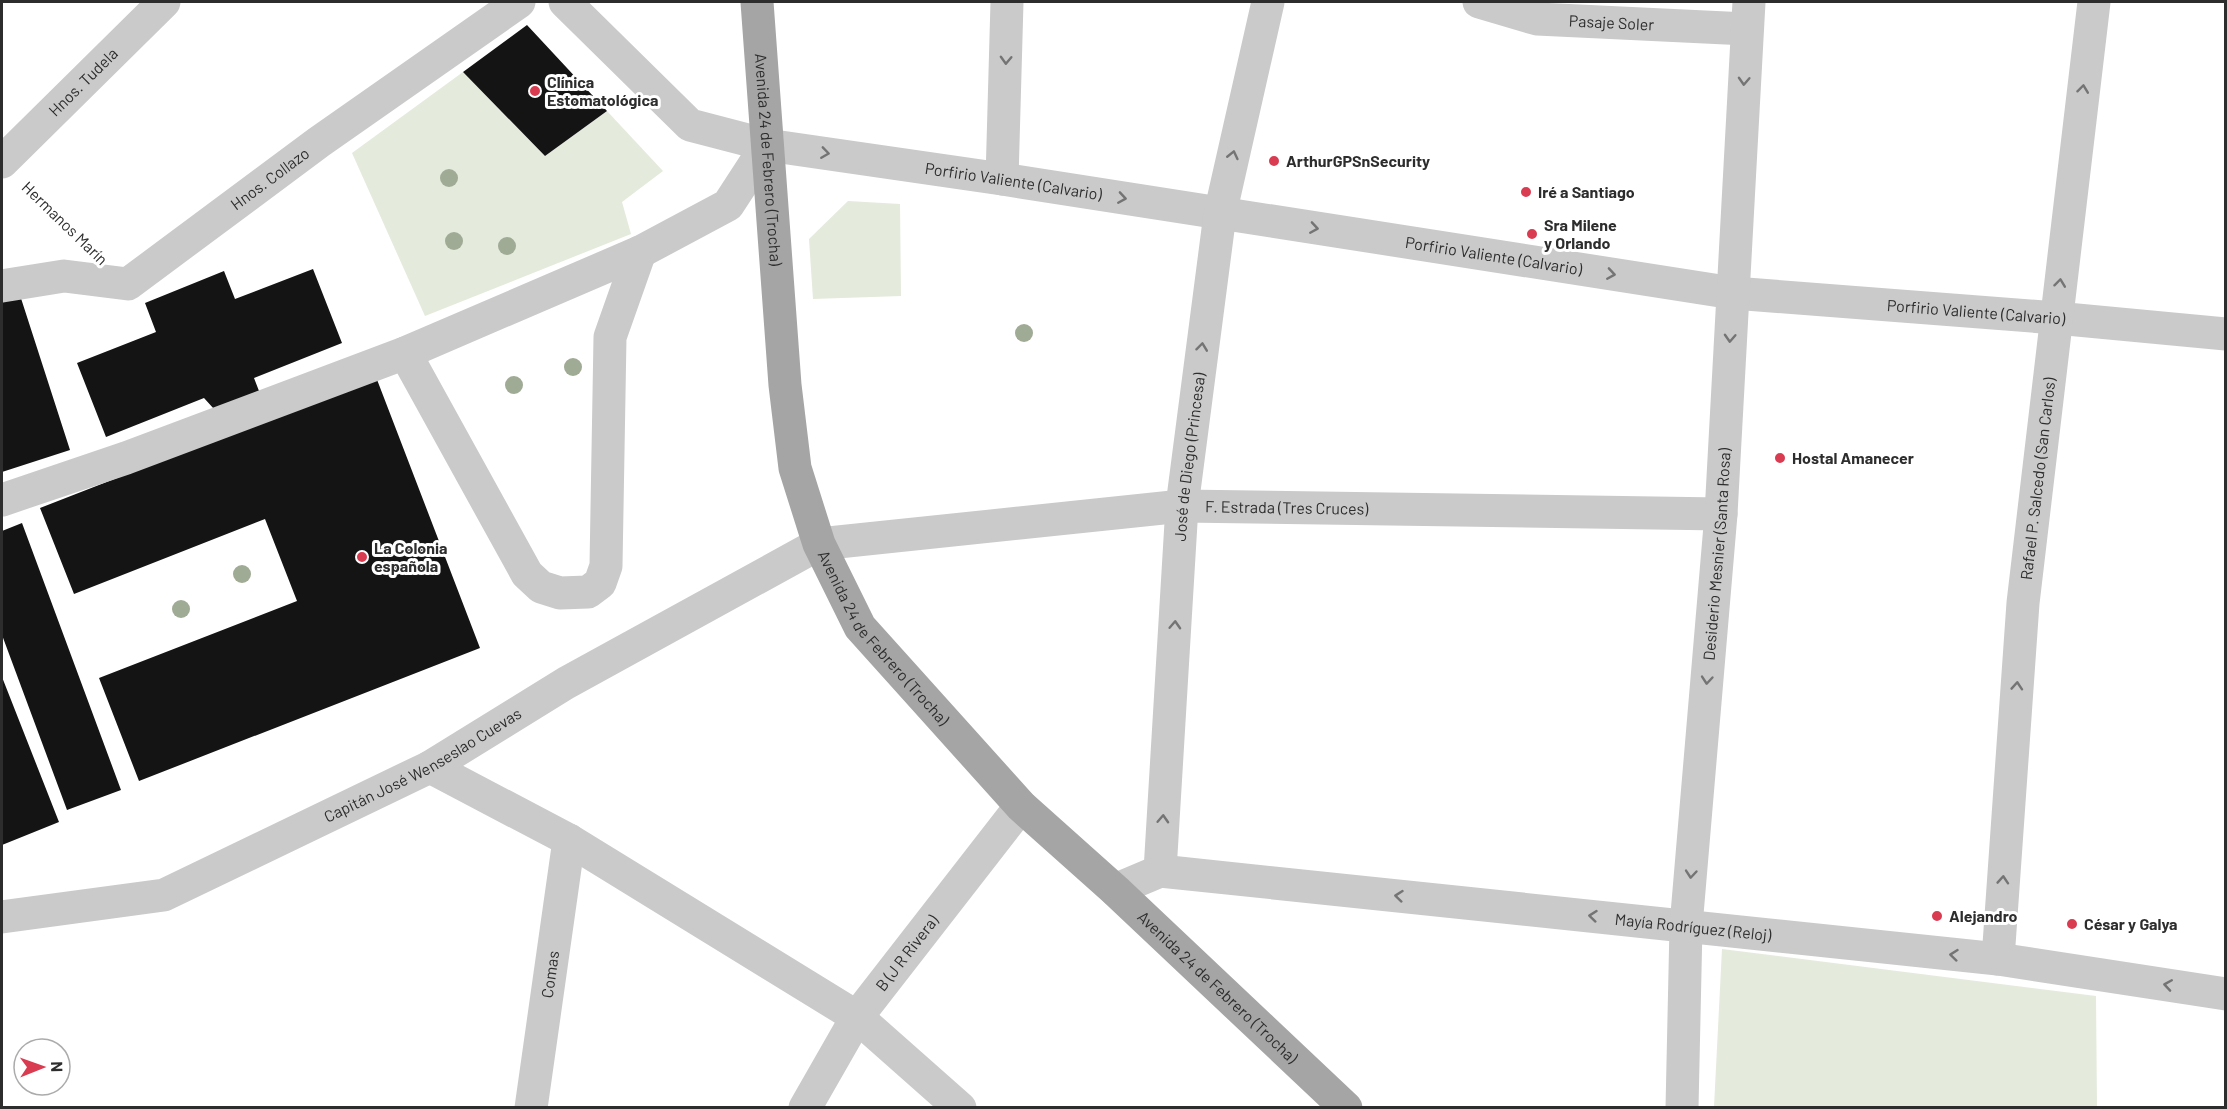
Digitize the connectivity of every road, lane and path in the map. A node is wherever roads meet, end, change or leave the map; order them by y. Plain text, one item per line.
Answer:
1 (164, 2) edge
2 (519, 2) edge
3 (565, 2) edge
4 (757, 2) edge
5 (1007, 2) edge
6 (1268, 2) edge
7 (1479, 2) edge
8 (2094, 2) edge
9 (1748, 15) edge
10 (767, 145) junction
11 (2, 162) edge
12 (1002, 179) junction
13 (1220, 214) junction
14 (640, 252) junction
15 (128, 284) junction
16 (2, 286) edge
17 (1732, 293) junction
18 (2056, 318) junction
19 (2226, 334) edge
20 (405, 353) junction
21 (2, 500) edge
22 (1182, 506) junction
23 (1721, 514) junction
24 (819, 544) junction
25 (430, 767) junction
26 (1021, 806) junction
27 (569, 840) junction
28 (1160, 871) junction
29 (1115, 890) junction
30 (2, 917) edge
31 (1686, 926) junction
32 (1998, 959) junction
33 (2226, 994) edge
34 (857, 1017) junction
35 (531, 1107) edge
36 (805, 1107) edge
37 (960, 1107) edge
38 (1346, 1107) edge
39 (1682, 1107) edge

1 - 11 street, Hnos. Tudela
2 - 15 street, Hnos. Collazo
3 - 10 street, Porfirio Valiente (Calvario)
4 - 10 main road, Avenida 24 de Febrero (Trocha)
5 -> 12 street
13 -> 6 street, José de Diego (Princesa)
7 - 9 street, Pasaje Soler
18 -> 8 street, Rafael P. Salcedo (San Carlos)
9 -> 17 street, Desiderio Mesnier (Santa Rosa)
10 -> 12 street, Porfirio Valiente (Calvario)
10 - 14 street
10 - 24 main road, Avenida 24 de Febrero (Trocha)
11 - 15 path, Hermanos Marín
12 -> 13 street, Porfirio Valiente (Calvario)
13 -> 17 street, Porfirio Valiente (Calvario)
22 -> 13 street, José de Diego (Princesa)
14 - 20 street
14 - 20 street
15 - 16 street
17 - 18 street, Porfirio Valiente (Calvario)
17 -> 23 street, Desiderio Mesnier (Santa Rosa)
18 - 19 street, Porfirio Valiente (Calvario)
32 -> 18 street, Rafael P. Salcedo (San Carlos)
20 - 21 street
22 - 23 street, F. Estrada (Tres Cruces)
22 - 24 street, F. Estrada (Tres Cruces)
28 -> 22 street, José de Diego (Princesa)
23 -> 31 street, Desiderio Mesnier (Santa Rosa)
24 - 25 street, Capitán José Wenseslao Cuevas
24 - 26 main road, Avenida 24 de Febrero (Trocha)
25 - 27 street
25 - 30 street, Capitán José Wenseslao Cuevas
26 - 29 main road, Avenida 24 de Febrero (Trocha)
26 - 34 street, B (J R Rivera)
27 - 34 street
27 - 35 street, Comas
28 - 29 street
31 -> 28 street, Mayía Rodríguez (Reloj)
29 - 38 main road, Avenida 24 de Febrero (Trocha)
32 -> 31 street, Mayía Rodríguez (Reloj)
31 - 39 street, Desiderio Mesnier (Santa Rosa)
33 -> 32 street, Mayía Rodríguez (Reloj)
34 - 36 street, B (J R Rivera)
34 - 37 street

